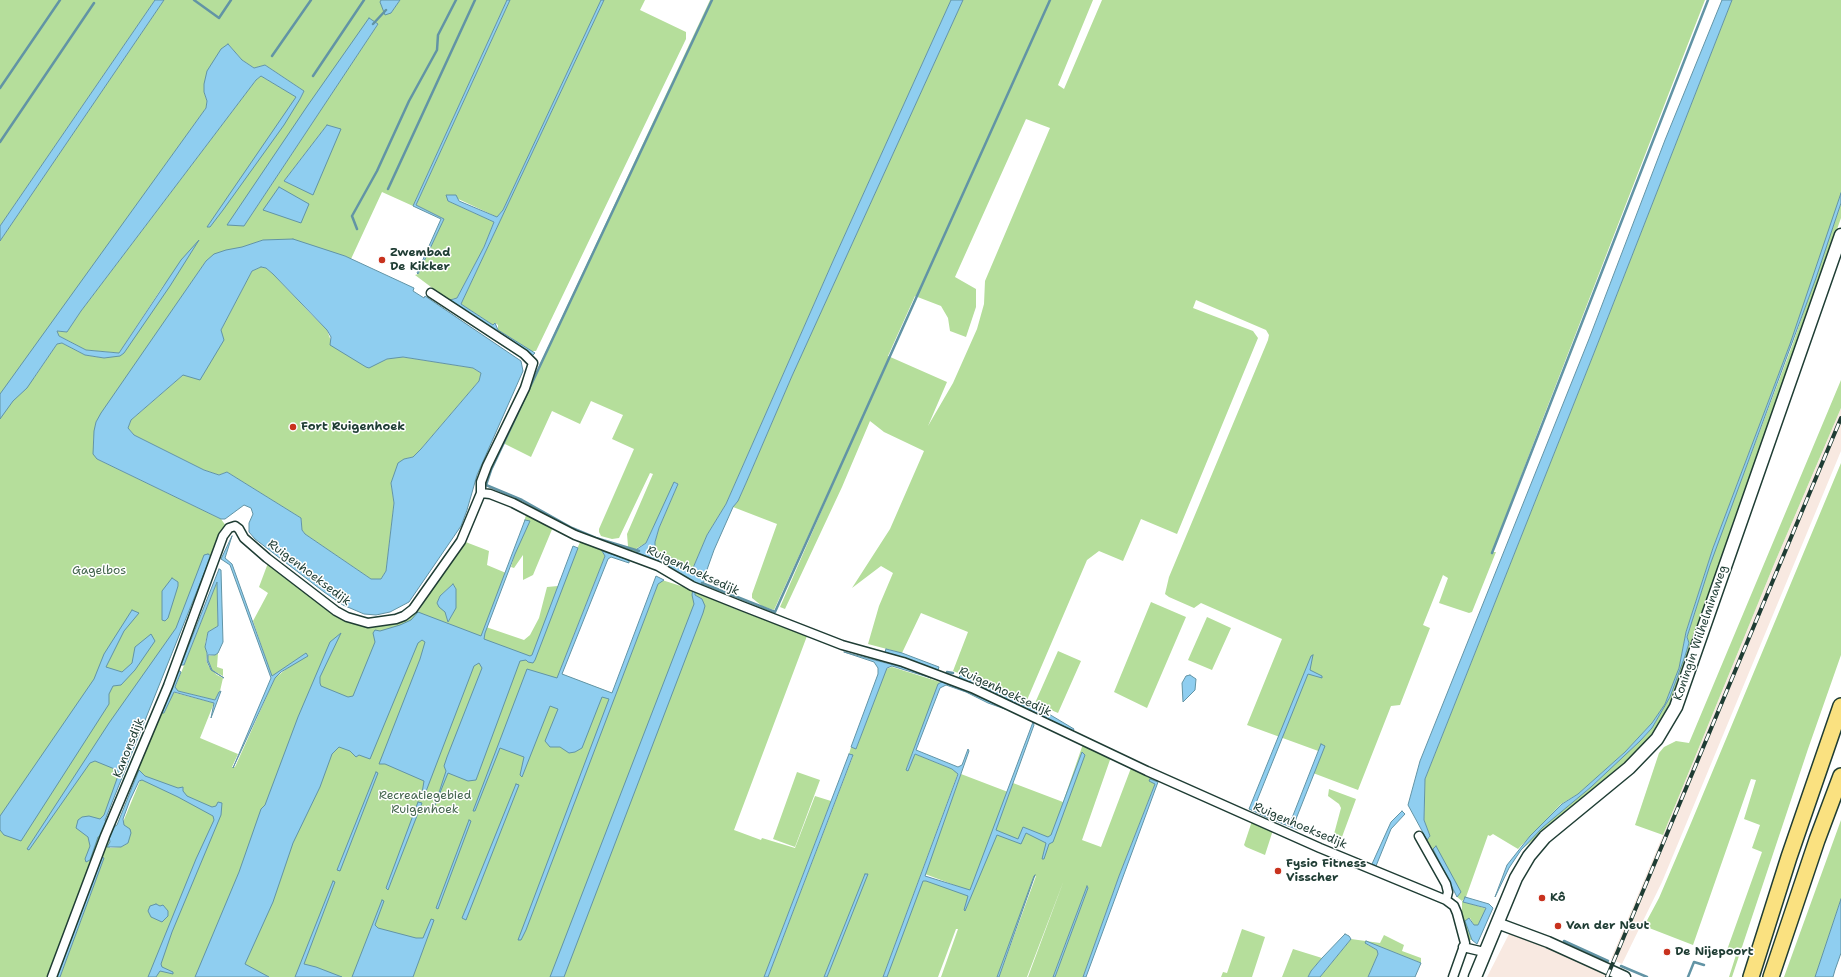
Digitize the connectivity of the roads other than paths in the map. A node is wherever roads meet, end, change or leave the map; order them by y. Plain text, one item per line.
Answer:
1 (1841, 235) edge
2 (431, 293) dead end
3 (481, 493) junction
4 (229, 528) joint
5 (1841, 706) edge
6 (1841, 776) edge
7 (1419, 836) dead end
8 (1446, 900) junction
9 (1497, 923) junction
10 (1464, 947) junction
11 (1484, 952) junction
12 (52, 977) edge
13 (1453, 977) edge
14 (1475, 977) edge
15 (1625, 977) edge
16 (1751, 977) edge
17 (1771, 977) edge

1 - 9 main road, Koningin Wilhelminaweg
2 - 3 street, Ruigenhoeksedijk
3 - 4 street, Ruigenhoeksedijk
3 - 8 street, Ruigenhoeksedijk
4 - 12 street, Kanonsdijk
5 - 16 highway
6 - 17 highway
7 - 8 street
8 - 10 street
9 - 11 main road, Koningin Wilhelminaweg
9 - 15 street
10 - 11 street
10 - 13 street
11 - 14 main road, Koningin Wilhelminaweg

